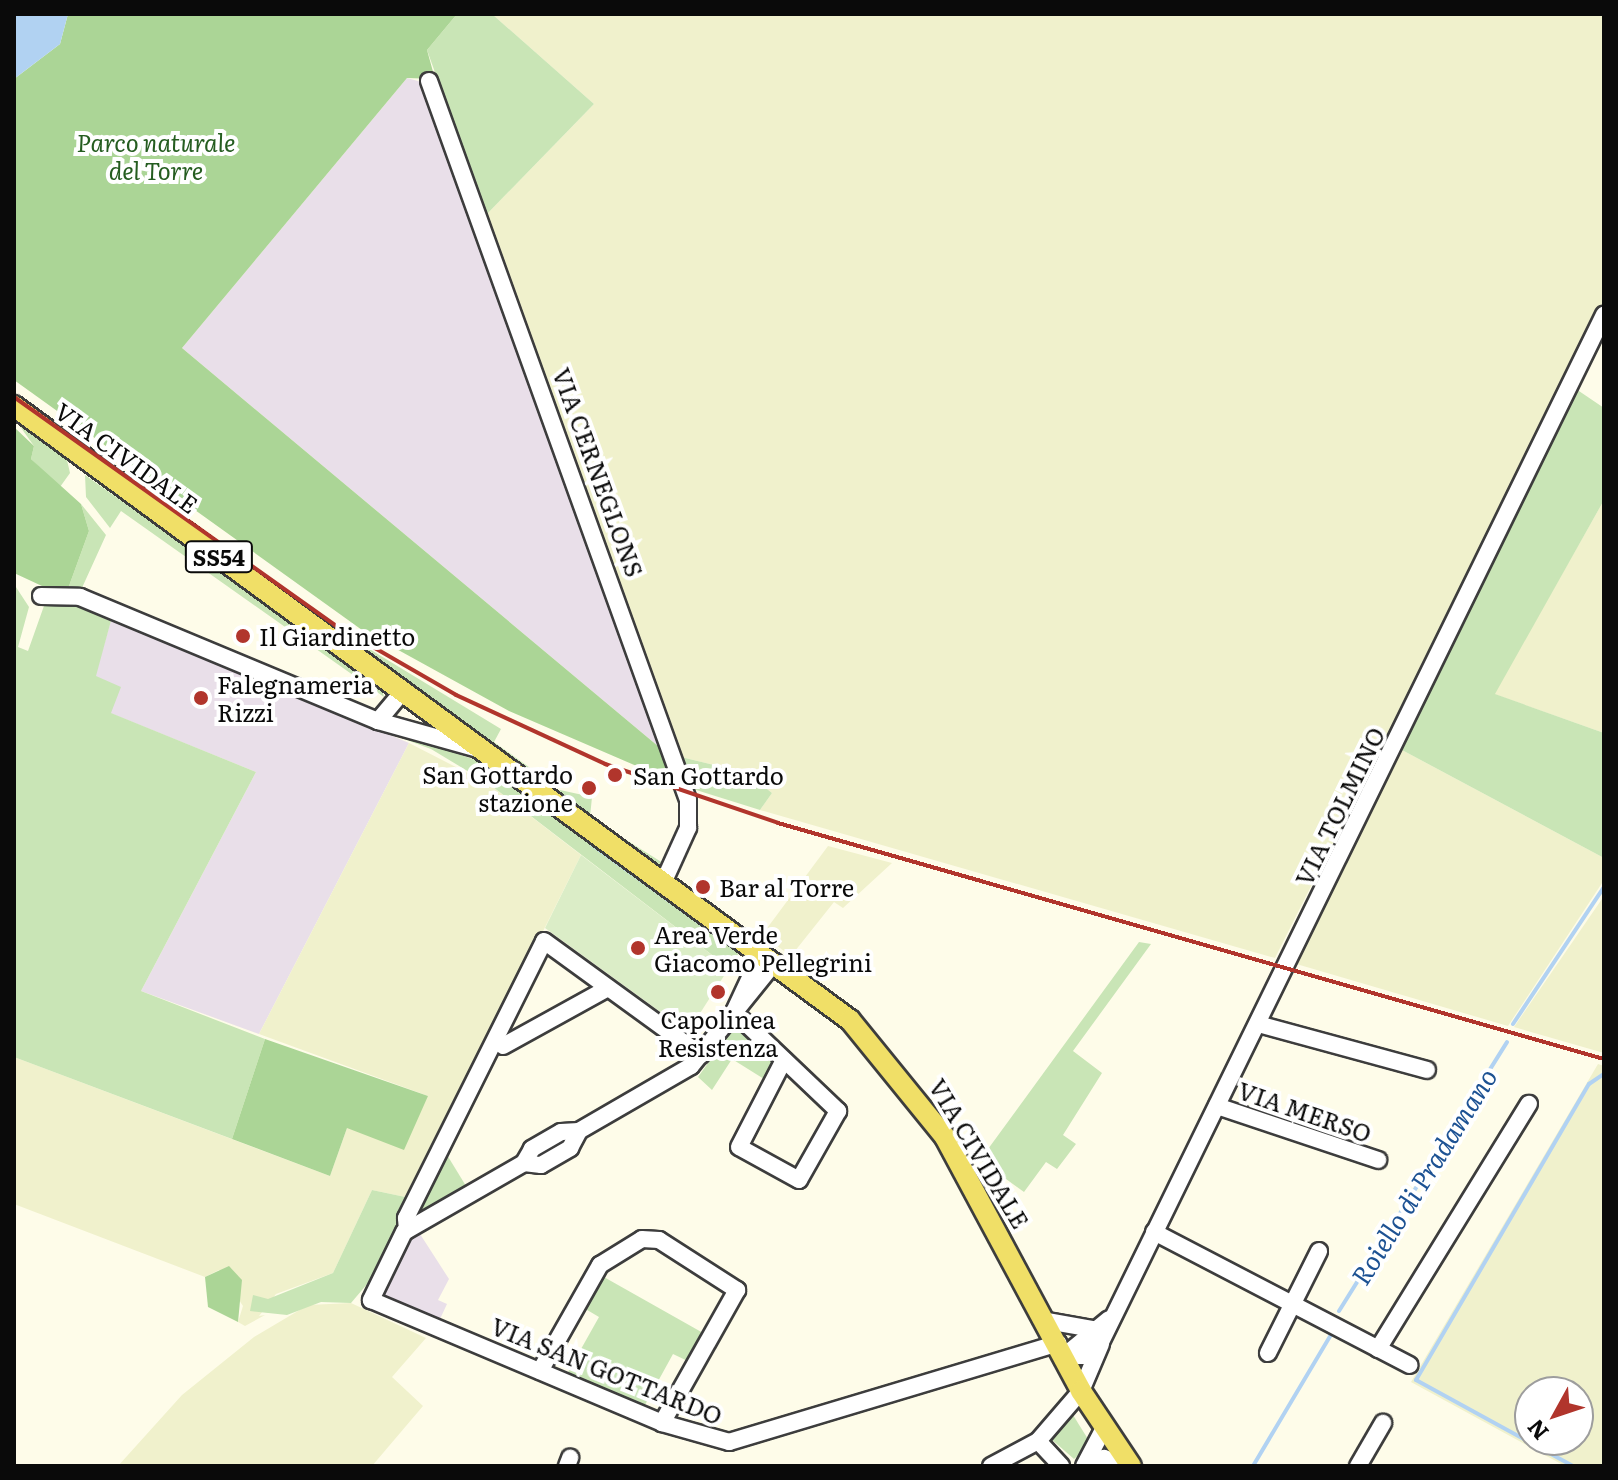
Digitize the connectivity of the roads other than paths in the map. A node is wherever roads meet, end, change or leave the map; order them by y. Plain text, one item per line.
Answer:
1 (429, 81) dead end
2 (1604, 315) edge
3 (14, 406) edge
4 (41, 596) dead end
5 (402, 692) junction
6 (378, 721) junction
7 (487, 752) junction
8 (664, 881) junction
9 (768, 957) junction
10 (608, 988) junction
11 (734, 1012) junction
12 (1258, 1024) junction
13 (503, 1046) dead end
14 (701, 1055) junction
15 (784, 1060) junction
16 (1427, 1070) dead end
17 (1529, 1104) dead end
18 (1217, 1106) junction
19 (1378, 1160) dead end
20 (407, 1230) junction
21 (1154, 1232) junction
22 (1319, 1251) dead end
23 (1292, 1304) junction
24 (1047, 1321) junction
25 (1100, 1335) junction
26 (1378, 1349) junction
27 (1061, 1350) junction
28 (1268, 1353) dead end
29 (1409, 1365) dead end
30 (540, 1371) junction
31 (1081, 1391) junction
32 (662, 1423) junction
33 (1383, 1423) dead end
34 (1103, 1430) junction
35 (1038, 1441) junction
36 (991, 1466) edge
37 (1061, 1466) edge
38 (1085, 1466) edge
39 (1130, 1466) edge
40 (1358, 1466) edge

1 - 8 street, VIA CERNEGLONS
2 - 12 street, VIA TOLMINO
3 - 5 main road, VIA CIVIDALE / SS54
4 - 6 street, VIA CIVIDALE
5 - 6 street
5 - 7 main road, VIA CIVIDALE / SS54
6 - 7 street, VIA CIVIDALE
7 - 8 main road, VIA CIVIDALE / SS54
8 - 9 main road, VIA CIVIDALE
9 - 11 street
9 - 24 main road, VIA CIVIDALE
10 - 13 street
10 - 14 street
10 - 20 street
11 - 14 street
11 - 15 street
12 - 16 street
12 - 18 street, VIA TOLMINO
14 - 20 street
15 - 15 street
17 - 26 street
18 - 19 street, VIA MERSO
18 - 21 street, VIA TOLMINO
20 - 30 street, VIA SAN GOTTARDO
21 - 23 street
21 - 25 street, VIA TOLMINO
22 - 23 street
23 - 26 street
23 - 28 street
24 - 25 street
24 - 27 main road, VIA CIVIDALE
25 - 27 street, VIA TOLMINO
25 - 31 street, VIA TOLMINO
26 - 29 street
27 - 31 main road, VIA CIVIDALE
27 - 32 street, VIA SAN GOTTARDO
30 - 32 street, VIA SAN GOTTARDO
30 - 32 street
31 - 34 main road, VIA CIVIDALE
31 - 35 street, VIA TOLMINO
33 - 40 street
34 - 38 street
34 - 39 main road, VIA CIVIDALE
35 - 36 street
35 - 37 street
38 - 39 street

